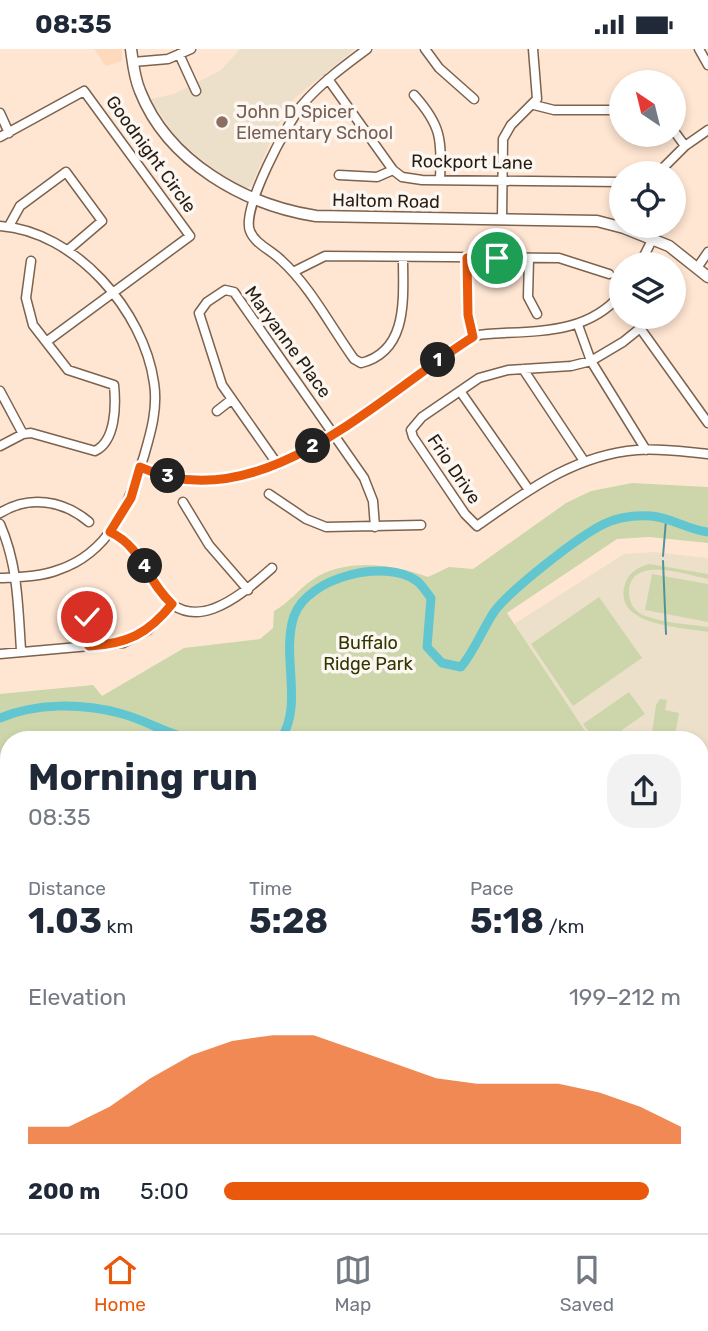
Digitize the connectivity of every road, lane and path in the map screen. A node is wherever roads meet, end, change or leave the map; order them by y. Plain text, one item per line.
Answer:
1 (131, 49) edge
2 (191, 49) edge
3 (367, 49) edge
4 (425, 49) edge
5 (533, 49) edge
6 (699, 49) edge
7 (179, 54) junction
8 (133, 62) junction
9 (708, 65) edge
10 (328, 79) junction
11 (196, 91) dead end
12 (414, 95) dead end
13 (474, 99) dead end
14 (534, 105) junction
15 (609, 110) edge
16 (0, 113) edge
17 (708, 130) edge
18 (9, 133) junction
19 (0, 137) edge
20 (686, 145) edge
21 (684, 147) edge
22 (669, 161) edge
23 (393, 170) junction
24 (339, 175) dead end
25 (440, 179) junction
26 (502, 179) junction
27 (609, 182) edge
28 (253, 199) junction
29 (502, 218) junction
30 (609, 225) edge
31 (4, 226) edge
32 (653, 238) joint
33 (68, 250) junction
34 (646, 252) edge
35 (708, 252) edge
36 (403, 258) junction
37 (467, 258) junction
38 (529, 258) junction
39 (32, 261) dead end
40 (697, 268) junction
41 (293, 272) junction
42 (609, 274) dead end
43 (708, 277) edge
44 (111, 292) junction
45 (609, 304) edge
46 (537, 314) dead end
47 (578, 325) junction
48 (639, 329) edge
49 (641, 329) edge
50 (473, 337) junction
51 (46, 342) junction
52 (589, 357) junction
53 (523, 369) junction
54 (0, 391) edge
55 (460, 391) junction
56 (231, 400) junction
57 (708, 406) edge
58 (216, 411) dead end
59 (700, 411) junction
60 (708, 423) edge
61 (23, 434) junction
62 (334, 435) junction
63 (0, 446) edge
64 (646, 450) junction
65 (708, 454) edge
66 (584, 461) junction
67 (278, 465) junction
68 (140, 467) junction
69 (529, 490) junction
70 (269, 494) dead end
71 (183, 502) dead end
72 (0, 513) edge
73 (89, 522) dead end
74 (0, 524) edge
75 (421, 525) dead end
76 (375, 527) junction
77 (110, 532) junction
78 (272, 568) dead end
79 (16, 577) junction
80 (0, 578) edge
81 (248, 590) junction
82 (87, 601) dead end
83 (172, 604) junction
84 (89, 646) junction
85 (17, 651) junction
86 (0, 654) edge

1 - 8 main road, Haltom Road
2 - 7 street
3 - 10 street
4 - 13 street
5 - 14 street
6 - 9 street
7 - 8 street
7 - 11 street
8 - 28 main road, Haltom Road
10 - 23 street, Rockport Lane
10 - 28 street
12 - 25 street
14 - 15 street
14 - 26 street
16 - 18 street
17 - 20 street
18 - 19 street, Goodnight Circle
18 - 44 street, Goodnight Circle
21 - 22 street
23 - 24 street
23 - 25 street, Rockport Lane
25 - 26 street, Rockport Lane
26 - 27 street, Rockport Lane
26 - 29 street
28 - 29 main road, Haltom Road
28 - 41 street
29 - 30 main road, Haltom Road
31 - 33 street
31 - 33 street
32 - 34 street
32 - 40 main road, Haltom Road
33 - 44 street
35 - 40 street
36 - 37 street
36 - 41 street
36 - 41 street
37 - 38 street
37 - 50 street
38 - 42 street
38 - 46 street
39 - 51 street
40 - 43 main road, Haltom Road
44 - 51 street
44 - 68 street
45 - 47 street
47 - 50 street
47 - 52 street
48 - 52 street
49 - 59 street
50 - 62 street
51 - 61 street
52 - 53 street, Frio Drive
52 - 64 street
53 - 55 street, Frio Drive
53 - 66 street
54 - 61 street
55 - 69 street
55 - 69 street, Frio Drive
56 - 58 street
56 - 62 street, Maryanne Place
56 - 67 street, Maryanne Place
57 - 59 street
59 - 60 street
61 - 63 street
62 - 67 street
62 - 76 street, Maryanne Place
64 - 65 street
64 - 66 street
66 - 69 street
67 - 68 street
68 - 77 street
70 - 76 street
71 - 81 street
72 - 73 street
74 - 79 street
75 - 76 street
77 - 79 street
77 - 83 street
78 - 81 street
79 - 80 street
79 - 85 street
81 - 83 street
82 - 84 street
83 - 84 street
84 - 85 street
85 - 86 street

